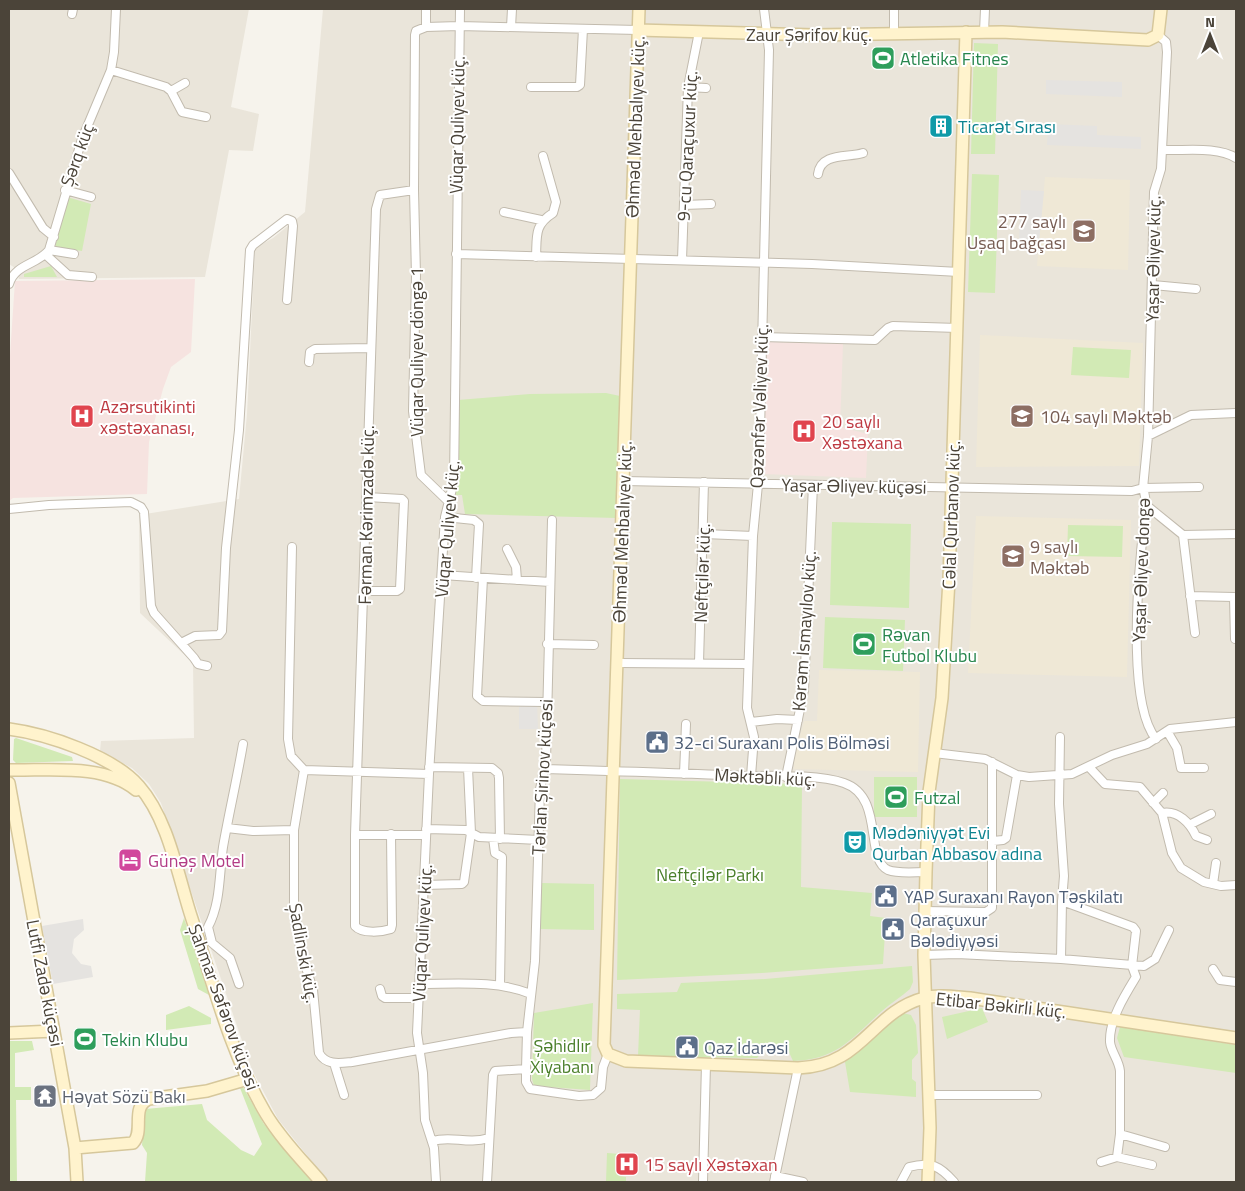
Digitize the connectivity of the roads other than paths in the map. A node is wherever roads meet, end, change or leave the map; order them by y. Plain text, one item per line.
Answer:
1 (116, 9) edge
2 (426, 9) edge
3 (460, 9) edge
4 (512, 9) edge
5 (638, 9) edge
6 (764, 9) edge
7 (894, 9) edge
8 (985, 9) edge
9 (1160, 9) edge
10 (459, 26) junction
11 (426, 27) junction
12 (511, 27) junction
13 (583, 29) junction
14 (638, 30) junction
15 (699, 32) junction
16 (966, 32) junction
17 (984, 32) junction
18 (894, 33) junction
19 (766, 34) junction
20 (1158, 35) junction
21 (111, 70) junction
22 (186, 83) dead end
23 (531, 87) dead end
24 (688, 87) junction
25 (706, 88) dead end
26 (171, 91) junction
27 (206, 118) dead end
28 (1163, 150) junction
29 (863, 153) dead end
30 (543, 156) dead end
31 (1236, 158) edge
32 (9, 173) edge
33 (818, 174) dead end
34 (65, 190) junction
35 (414, 190) junction
36 (91, 197) dead end
37 (711, 204) dead end
38 (684, 205) junction
39 (504, 212) dead end
40 (541, 220) junction
41 (54, 236) junction
42 (47, 252) junction
43 (74, 254) dead end
44 (456, 254) junction
45 (536, 257) junction
46 (631, 259) junction
47 (682, 260) junction
48 (763, 262) junction
49 (12, 270) edge
50 (959, 272) junction
51 (92, 277) dead end
52 (9, 284) edge
53 (1153, 284) junction
54 (1196, 290) dead end
55 (287, 300) dead end
56 (958, 328) junction
57 (762, 337) junction
58 (370, 348) junction
59 (309, 362) dead end
60 (1236, 413) edge
61 (1148, 436) junction
62 (624, 481) junction
63 (704, 482) junction
64 (758, 483) junction
65 (813, 485) junction
66 (1199, 487) dead end
67 (952, 488) junction
68 (1143, 488) junction
69 (367, 497) junction
70 (449, 502) junction
71 (1146, 505) junction
72 (9, 509) edge
73 (445, 517) junction
74 (552, 520) dead end
75 (704, 534) junction
76 (1236, 534) edge
77 (1183, 535) junction
78 (753, 536) junction
79 (292, 548) dead end
80 (507, 549) dead end
81 (442, 576) junction
82 (479, 578) junction
83 (517, 580) junction
84 (550, 582) junction
85 (364, 591) junction
86 (1190, 596) junction
87 (1195, 633) dead end
88 (1236, 639) edge
89 (181, 643) junction
90 (547, 644) junction
91 (594, 646) dead end
92 (618, 663) junction
93 (699, 663) junction
94 (748, 664) junction
95 (207, 666) dead end
96 (546, 702) junction
97 (798, 720) junction
98 (751, 722) junction
99 (1236, 722) edge
100 (686, 724) dead end
101 (9, 729) edge
102 (1166, 731) junction
103 (1060, 737) dead end
104 (1156, 738) junction
105 (243, 744) dead end
106 (81, 750) junction
107 (934, 753) junction
108 (992, 762) junction
109 (1088, 767) junction
110 (468, 768) junction
111 (1204, 768) dead end
112 (544, 769) junction
113 (9, 770) edge
114 (304, 770) junction
115 (429, 770) junction
116 (75, 771) junction
117 (357, 771) junction
118 (614, 771) junction
119 (684, 774) junction
120 (1017, 775) junction
121 (1060, 775) junction
122 (751, 776) junction
123 (786, 777) junction
124 (9, 783) edge
125 (1163, 792) dead end
126 (1153, 803) junction
127 (156, 812) junction
128 (1162, 813) junction
129 (1212, 814) dead end
130 (1191, 824) junction
131 (227, 828) junction
132 (294, 830) junction
133 (426, 832) junction
134 (471, 833) junction
135 (355, 834) junction
136 (391, 834) junction
137 (497, 838) junction
138 (539, 840) junction
139 (1207, 840) dead end
140 (992, 841) junction
141 (1216, 863) dead end
142 (926, 872) junction
143 (1213, 884) junction
144 (424, 885) junction
145 (1236, 885) edge
146 (1062, 901) junction
147 (925, 911) junction
148 (1169, 930) dead end
149 (210, 935) junction
150 (198, 938) junction
151 (924, 955) junction
152 (1061, 959) junction
153 (1132, 966) junction
154 (1213, 969) dead end
155 (1236, 982) edge
156 (239, 984) dead end
157 (419, 984) junction
158 (500, 985) junction
159 (380, 989) dead end
160 (531, 994) junction
161 (925, 997) junction
162 (418, 998) junction
163 (1115, 1019) junction
164 (54, 1031) junction
165 (527, 1032) junction
166 (9, 1033) edge
167 (1236, 1038) edge
168 (419, 1049) junction
169 (608, 1054) junction
170 (334, 1063) junction
171 (706, 1064) junction
172 (798, 1068) junction
173 (526, 1069) junction
174 (248, 1078) junction
175 (344, 1095) dead end
176 (929, 1095) junction
177 (1038, 1095) dead end
178 (1120, 1134) junction
179 (489, 1138) junction
180 (432, 1140) junction
181 (1165, 1147) dead end
182 (75, 1148) junction
183 (1117, 1156) junction
184 (1101, 1162) dead end
185 (929, 1165) junction
186 (1152, 1165) dead end
187 (775, 1179) edge
188 (77, 1182) edge
189 (321, 1182) edge
190 (436, 1182) edge
191 (487, 1182) edge
192 (703, 1182) edge
193 (802, 1182) edge
194 (901, 1182) edge
195 (928, 1182) edge
196 (954, 1182) edge

1 - 21 street, Şərq küç
2 - 11 street
3 - 10 street, Vüqar Quliyev küç.
4 - 12 street
5 - 14 street, Əhməd Mehbalıyev küç.
6 - 19 street, Qəzənfər Vəliyev küç.
7 - 18 street
8 - 17 street
9 - 20 street
10 - 11 street, Zaur Şərifov küç.
10 - 12 street, Zaur Şərifov küç.
10 - 44 street, Vüqar Quliyev küç.
11 - 35 street
12 - 13 street, Zaur Şərifov küç.
13 - 14 street, Zaur Şərifov küç.
13 - 23 street
14 - 15 street, Zaur Şərifov küç.
14 - 46 street, Əhməd Mehbalıyev küç.
15 - 19 street, Zaur Şərifov küç.
15 - 24 street, 9-cu Qaraçuxur küç.
16 - 17 street, Zaur Şərifov küç.
16 - 18 street, Zaur Şərifov küç.
16 - 50 street, Cəlal Qurbanov küç.
17 - 20 street, Zaur Şərifov küç.
18 - 19 street, Zaur Şərifov küç.
19 - 48 street, Qəzənfər Vəliyev küç.
20 - 28 street, Yaşar Əliyev küç.
21 - 26 street
21 - 34 street, Şərq küç
22 - 26 street
24 - 25 street
24 - 38 street, 9-cu Qaraçuxur küç.
26 - 27 street
28 - 31 street
28 - 53 street, Yaşar Əliyev küç.
29 - 33 street
30 - 40 street
32 - 41 street
34 - 36 street
34 - 41 street, Şərq küç
35 - 58 street, Fərman Kərimzadə küç.
35 - 70 street, Vüqar Quliyev döngə 1
37 - 38 street
38 - 47 street, 9-cu Qaraçuxur küç.
39 - 40 street
40 - 45 street
41 - 42 street, Şərq küç
42 - 43 street
42 - 49 street
42 - 51 street
44 - 45 street
44 - 70 street, Vüqar Quliyev küç.
45 - 46 street
46 - 47 street
46 - 62 street, Əhməd Mehbalıyev küç.
47 - 48 street
48 - 50 street
48 - 57 street, Qəzənfər Vəliyev küç.
49 - 52 street
50 - 56 street, Cəlal Qurbanov küç.
53 - 54 street
53 - 61 street, Yaşar Əliyev küç.
55 - 89 street
56 - 57 street
56 - 67 street, Cəlal Qurbanov küç.
57 - 64 street, Qəzənfər Vəliyev küç.
58 - 59 street
58 - 69 street, Fərman Kərimzadə küç.
60 - 61 street
61 - 68 street, Yaşar Əliyev küç.
62 - 63 street, Yaşar Əliyev küçəsi
62 - 92 street, Əhməd Mehbalıyev küç.
63 - 64 street, Yaşar Əliyev küçəsi
63 - 75 street, Neftçilər küç.
64 - 65 street, Yaşar Əliyev küçəsi
64 - 78 street, Qəzənfər Vəliyev küç.
65 - 67 street, Yaşar Əliyev küçəsi
65 - 97 street, Kərəm İsmayılov küç.
66 - 68 street, Yaşar Əliyev küçəsi
67 - 68 street, Yaşar Əliyev küçəsi
67 - 107 street, Cəlal Qurbanov küç.
68 - 71 street, Yaşar Əliyev dongə
69 - 85 street, Fərman Kərimzadə küç.
69 - 85 street
70 - 73 street, Vüqar Quliyev küç.
71 - 77 street
71 - 104 street, Yaşar Əliyev dongə
72 - 89 street
73 - 81 street, Vüqar Quliyev küç.
73 - 82 street
74 - 84 street, Tərlan Şirinov küçəsi
75 - 78 street
75 - 93 street, Neftçilər küç.
76 - 77 street
77 - 86 street
78 - 94 street, Qəzənfər Vəliyev küç.
79 - 114 street
80 - 83 street
81 - 82 street
81 - 115 street, Vüqar Quliyev küç.
82 - 83 street
82 - 96 street
83 - 84 street
84 - 90 street, Tərlan Şirinov küçəsi
85 - 117 street, Fərman Kərimzadə küç.
86 - 87 street
86 - 88 street
89 - 95 street
90 - 91 street
90 - 96 street, Tərlan Şirinov küçəsi
92 - 93 street
92 - 118 street, Əhməd Mehbalıyev küç.
93 - 94 street
94 - 98 street, Qəzənfər Vəliyev küç.
96 - 112 street, Tərlan Şirinov küçəsi
97 - 98 street
97 - 123 street, Kərəm İsmayılov küç.
98 - 122 street, Qəzənfər Vəliyev küç.
99 - 102 street
100 - 119 street
101 - 106 street
102 - 104 street
102 - 111 street
103 - 121 street
104 - 109 street
105 - 131 street
106 - 116 street
106 - 127 street
107 - 108 street
107 - 142 street, Cəlal Qurbanov küç.
108 - 120 street
108 - 140 street
109 - 121 street
109 - 126 street
110 - 115 street
110 - 134 street
110 - 137 street
112 - 118 street, Məktəbli küç.
112 - 138 street, Tərlan Şirinov küçəsi
113 - 116 street
114 - 117 street
114 - 132 street, Şadlinski küç.
115 - 117 street
115 - 133 street, Vüqar Quliyev küç.
116 - 127 street
117 - 135 street, Fərman Kərimzadə küç.
118 - 119 street, Məktəbli küç.
118 - 169 street, Əhməd Mehbalıyev küç.
119 - 122 street, Məktəbli küç.
120 - 121 street
120 - 140 street
121 - 146 street
122 - 123 street, Məktəbli küç.
123 - 142 street, Məktəbli küç.
124 - 164 street, Lutfi Zadə küçəsi
125 - 126 street
126 - 128 street
127 - 150 street, Şahmar Səfərov küçəsi
128 - 130 street
128 - 143 street
129 - 130 street
130 - 139 street
131 - 132 street
131 - 149 street
132 - 170 street, Şadlinski küç.
133 - 134 street
133 - 136 street
133 - 144 street, Vüqar Quliyev küç.
134 - 137 street
134 - 144 street
135 - 136 street
135 - 136 street, Fərman Kərimzadə küç.
137 - 138 street
137 - 158 street
138 - 160 street, Tərlan Şirinov küçəsi
140 - 147 street
141 - 143 street
142 - 147 street, Cəlal Qurbanov küç.
143 - 145 street
144 - 157 street, Vüqar Quliyev küç.
146 - 152 street
146 - 153 street
147 - 151 street, Cəlal Qurbanov küç.
148 - 153 street
149 - 150 street
149 - 156 street
150 - 174 street, Şahmar Səfərov küçəsi
151 - 152 street
151 - 161 street, Cəlal Qurbanov küç.
152 - 153 street
153 - 163 street
154 - 155 street
157 - 158 street
157 - 162 street, Vüqar Quliyev küç.
158 - 160 street
159 - 162 street
160 - 165 street, Tərlan Şirinov küçəsi
161 - 163 street, Etibar Bəkirli küç.
161 - 172 street, Etibar Bəkirli küç.
161 - 176 street, Cəlal Qurbanov küç.
162 - 168 street, Vüqar Quliyev küç.
163 - 167 street, Etibar Bəkirli küç.
163 - 178 street
164 - 166 street
164 - 182 street, Lutfi Zadə küçəsi
165 - 168 street
165 - 173 street
168 - 170 street
168 - 180 street
169 - 171 street, Etibar Bəkirli küç.
169 - 173 street
170 - 175 street
171 - 172 street, Etibar Bəkirli küç.
171 - 192 street
172 - 187 street
173 - 179 street
174 - 182 street
174 - 189 street, Şahmar Səfərov küçəsi
176 - 177 street
176 - 185 street, Cəlal Qurbanov küç.
178 - 181 street
178 - 183 street
179 - 180 street
179 - 191 street
180 - 190 street
182 - 188 street, Lutfi Zadə küçəsi
183 - 184 street
183 - 186 street
185 - 194 street
185 - 195 street, Cəlal Qurbanov küç.
185 - 196 street
187 - 193 street

